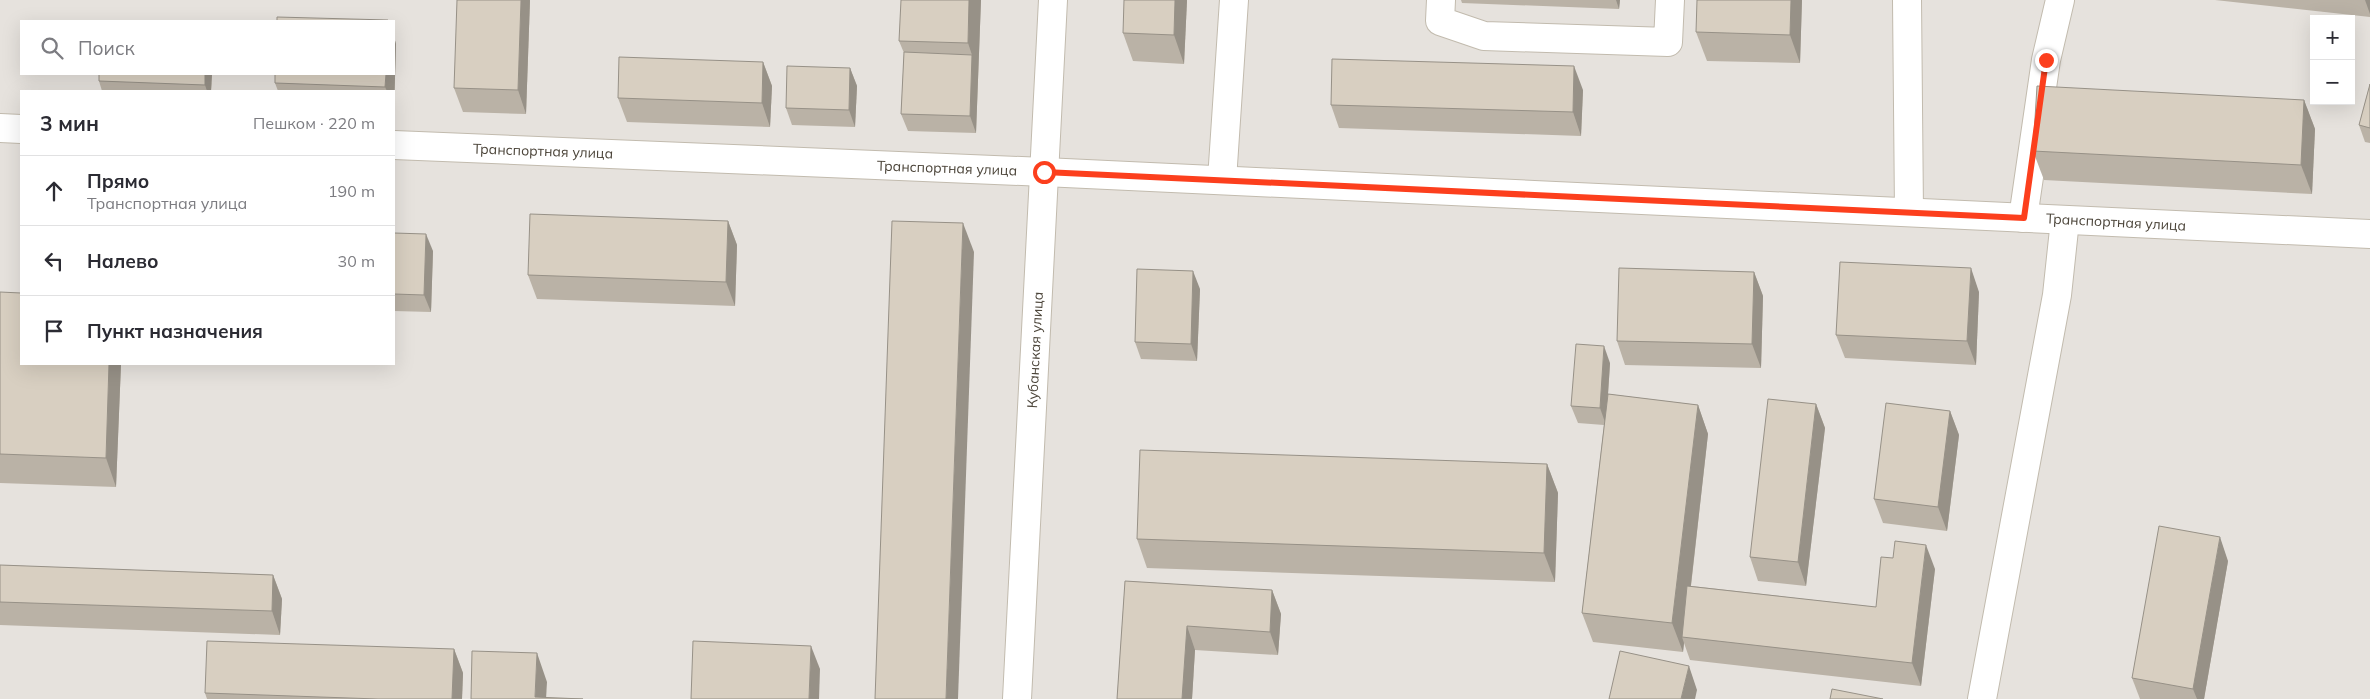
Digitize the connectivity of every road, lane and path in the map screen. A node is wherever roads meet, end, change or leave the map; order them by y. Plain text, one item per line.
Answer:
1 (1053, 0) edge
2 (1234, 0) edge
3 (1441, 0) edge
4 (1670, 0) edge
5 (1907, 0) edge
6 (2060, 0) edge
7 (0, 128) edge
8 (20, 129) edge
9 (395, 144) edge
10 (1044, 172) junction
11 (1222, 180) junction
12 (1909, 212) junction
13 (2024, 218) junction
14 (2065, 220) junction
15 (2370, 234) edge
16 (1017, 699) edge
17 (1982, 699) edge

1 - 10 street, Кубанская улица
2 - 11 street
3 - 4 street
5 - 12 street
6 - 13 street
7 - 8 street
9 - 10 street, Транспортная улица
10 - 11 street, Транспортная улица
10 - 16 street, Кубанская улица
11 - 12 street, Транспортная улица
12 - 13 street, Транспортная улица
13 - 14 street, Транспортная улица
14 - 15 street, Транспортная улица
14 - 17 street

